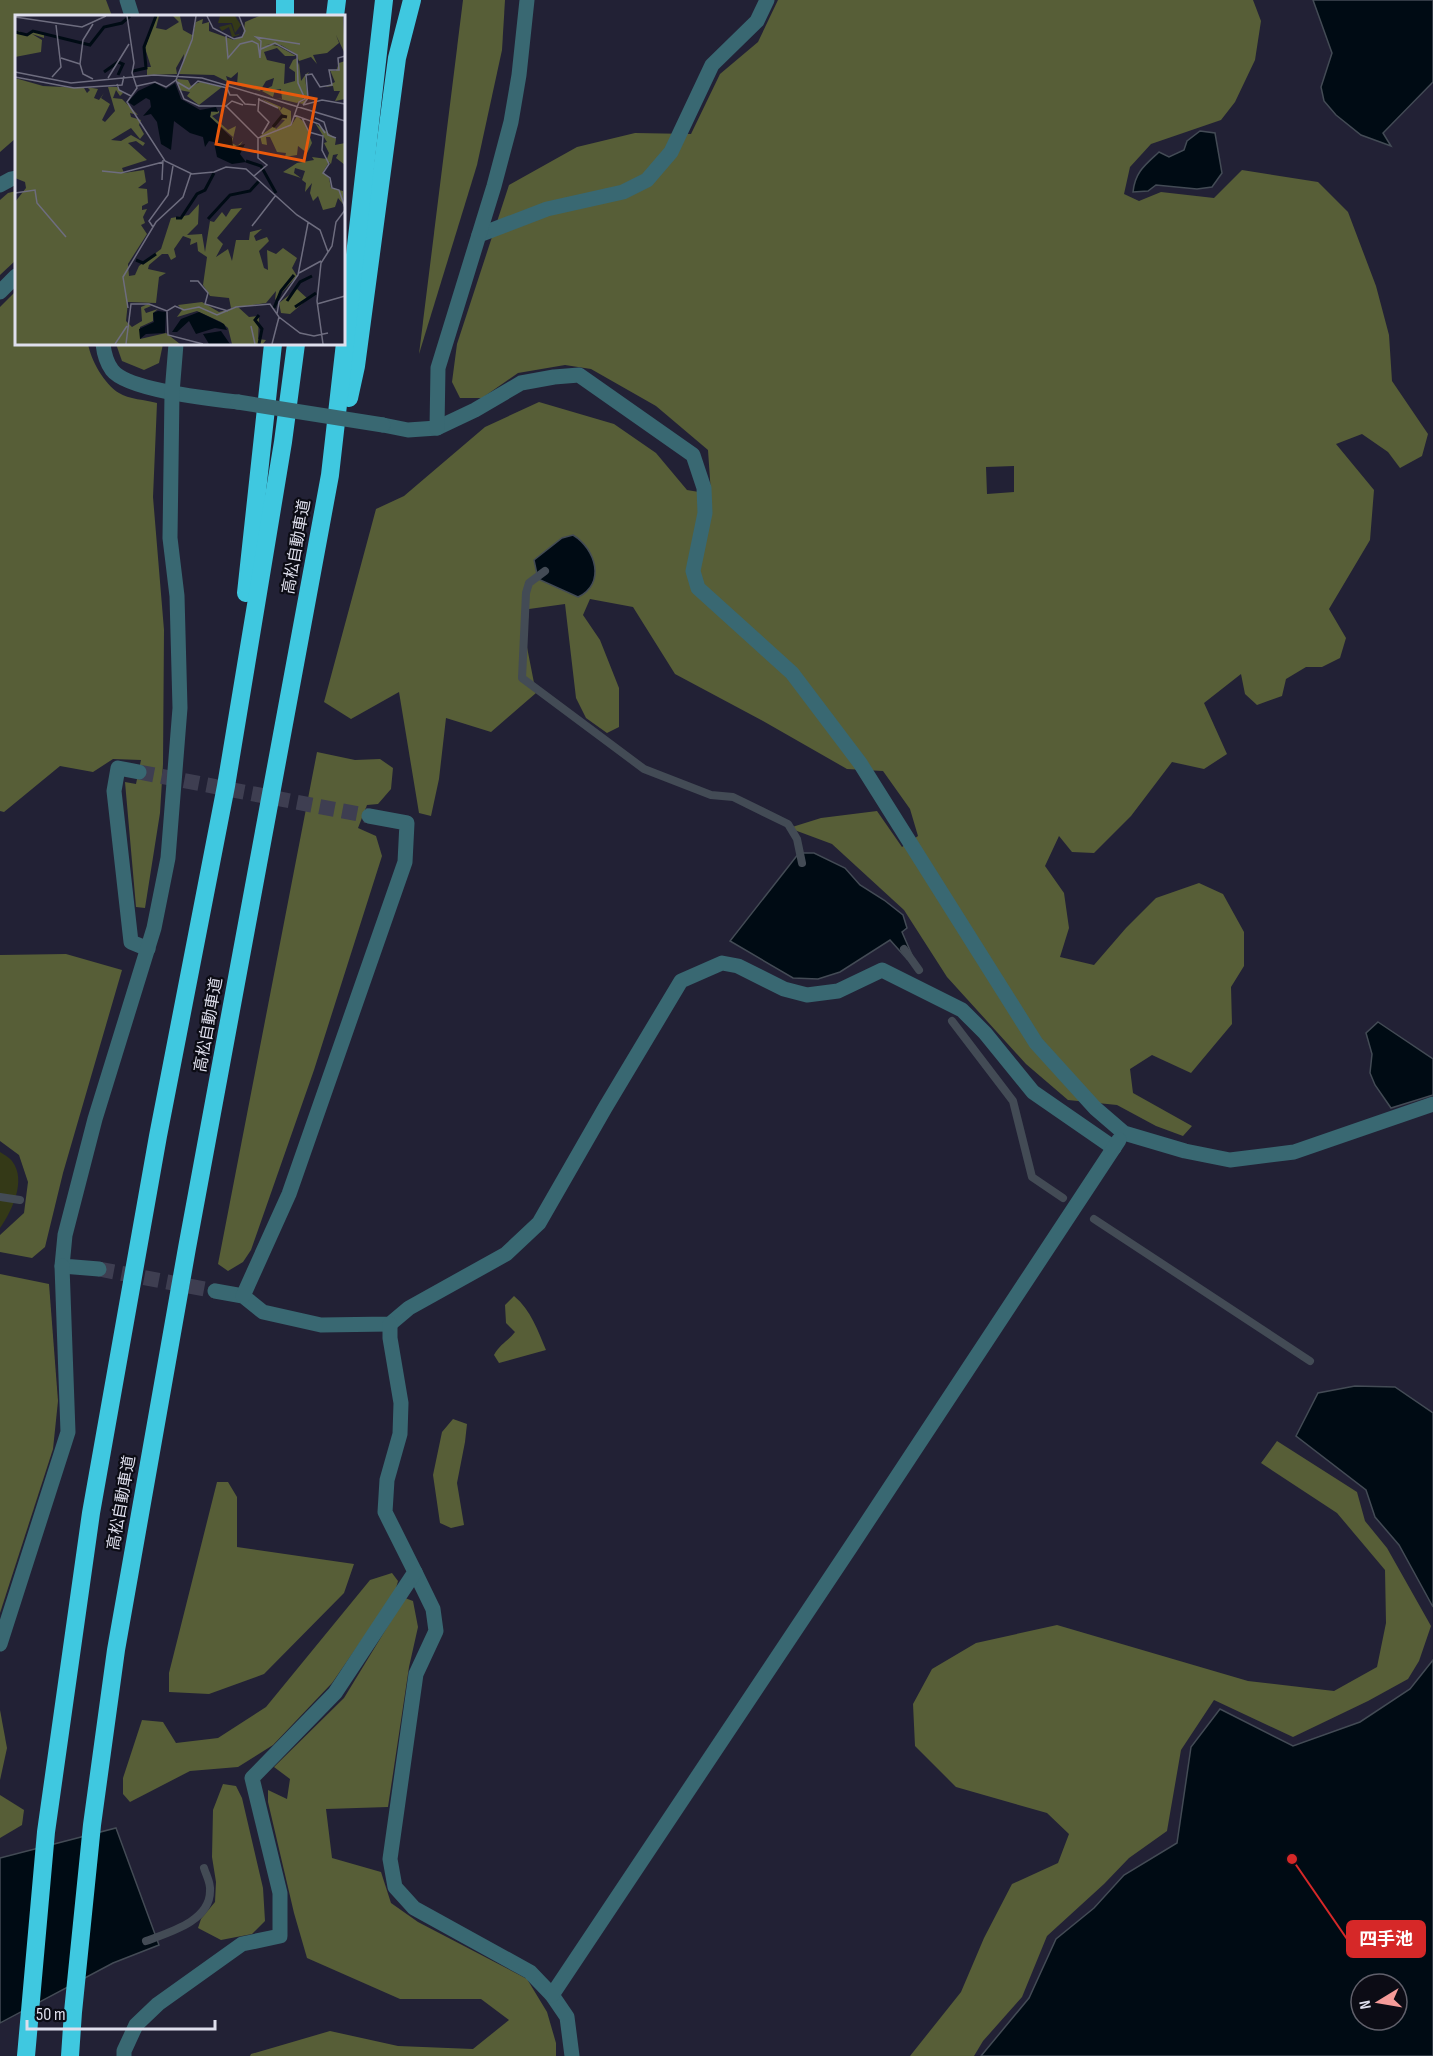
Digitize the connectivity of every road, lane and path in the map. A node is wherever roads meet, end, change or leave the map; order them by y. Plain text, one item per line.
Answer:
1 (127, 0) edge
2 (337, 0) edge
3 (384, 0) edge
4 (412, 0) edge
5 (527, 0) edge
6 (767, 0) edge
7 (132, 15) edge
8 (335, 15) edge
9 (15, 178) edge
10 (0, 185) edge
11 (479, 235) junction
12 (15, 277) edge
13 (0, 292) edge
14 (345, 343) edge
15 (103, 345) edge
16 (176, 345) edge
17 (273, 345) edge
18 (296, 345) edge
19 (345, 345) edge
20 (172, 393) junction
21 (437, 428) junction
22 (330, 475) junction
23 (139, 772) tunnel mouth
24 (226, 786) junction
25 (369, 816) tunnel mouth
26 (148, 949) junction
27 (1433, 1104) edge
28 (1124, 1133) junction
29 (1114, 1148) junction
30 (62, 1266) junction
31 (99, 1269) tunnel mouth
32 (215, 1291) tunnel mouth
33 (243, 1296) junction
34 (390, 1324) junction
35 (415, 1572) junction
36 (0, 1644) edge
37 (552, 1995) junction
38 (26, 2048) edge
39 (70, 2056) edge
40 (124, 2056) edge
41 (572, 2056) edge

1 - 7 street
2 - 8 highway
3 - 14 highway, 高松自動車道
4 - 22 highway
5 - 11 street
6 - 11 street
9 - 10 street
11 - 21 street
12 - 13 street
15 - 20 street
16 - 20 street
17 - 24 highway
18 - 24 highway, 高松自動車道
19 - 22 highway, 高松自動車道
20 - 21 street, bridge
20 - 26 street
21 - 28 street
22 - 39 highway, 高松自動車道
23 - 26 street
24 - 38 highway, 高松自動車道
25 - 33 street
26 - 30 street
27 - 28 street
28 - 29 street
29 - 34 street
29 - 37 street
30 - 31 street
30 - 36 street
32 - 33 street
33 - 34 street
34 - 35 street
35 - 37 street
35 - 40 street
37 - 41 street

